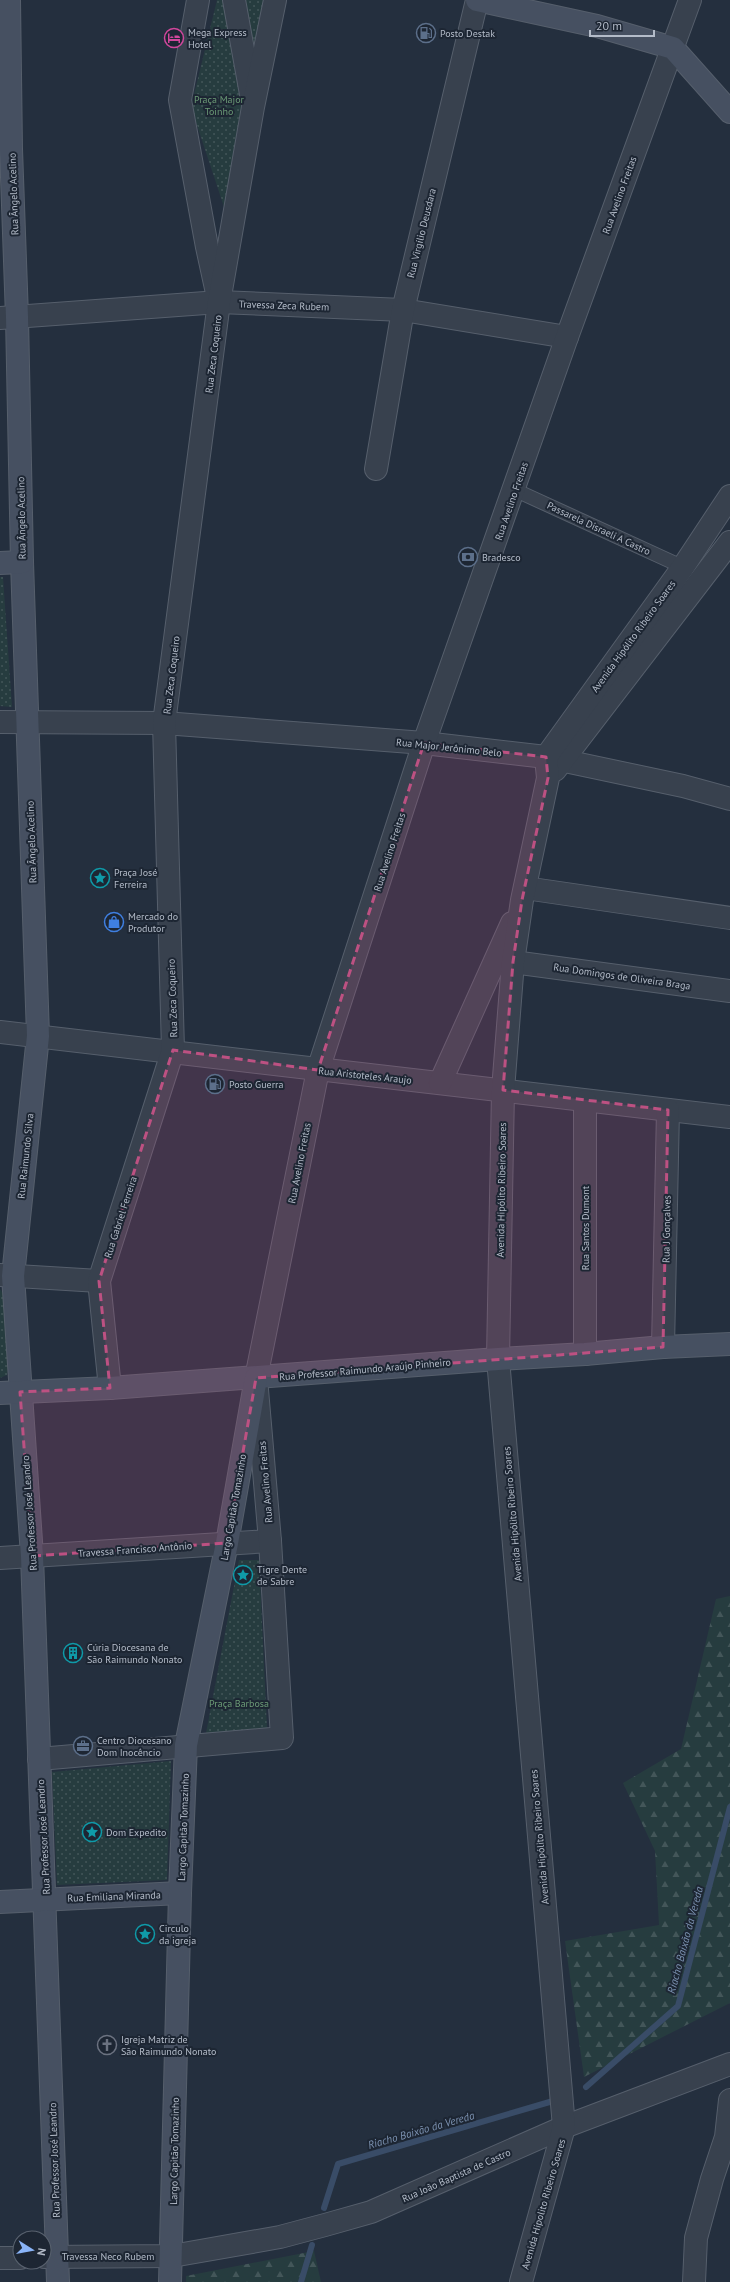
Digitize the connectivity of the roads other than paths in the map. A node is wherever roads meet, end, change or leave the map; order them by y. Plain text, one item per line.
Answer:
1 (9, 0) edge
2 (198, 0) edge
3 (234, 0) edge
4 (275, 0) edge
5 (477, 0) edge
6 (690, 0) edge
7 (672, 48) junction
8 (253, 107) junction
9 (730, 112) edge
10 (219, 302) junction
11 (402, 310) junction
12 (8, 318) edge
13 (567, 338) junction
14 (376, 469) dead end
15 (515, 490) junction
16 (730, 496) edge
17 (710, 527) junction
18 (730, 542) edge
19 (22, 562) junction
20 (0, 563) edge
21 (683, 567) junction
22 (0, 722) edge
23 (26, 722) junction
24 (164, 723) junction
25 (424, 743) junction
26 (552, 765) junction
27 (730, 799) edge
28 (524, 894) junction
29 (730, 918) edge
30 (513, 962) junction
31 (730, 991) edge
32 (0, 1032) edge
33 (38, 1036) junction
34 (174, 1050) junction
35 (318, 1070) junction
36 (440, 1083) junction
37 (503, 1090) junction
38 (585, 1101) junction
39 (668, 1110) junction
40 (730, 1117) edge
41 (6, 1276) edge
42 (99, 1281) junction
43 (730, 1344) edge
44 (663, 1347) junction
45 (585, 1354) junction
46 (498, 1359) junction
47 (256, 1378) junction
48 (110, 1388) junction
49 (10, 1392) edge
50 (270, 1541) junction
51 (227, 1543) junction
52 (32, 1556) junction
53 (0, 1558) edge
54 (186, 1745) junction
55 (39, 1759) junction
56 (180, 1893) junction
57 (45, 1899) junction
58 (0, 1902) edge
59 (727, 2066) edge
60 (730, 2095) edge
61 (730, 2100) edge
62 (564, 2127) junction
63 (50, 2230) edge
64 (172, 2256) junction
65 (52, 2257) edge
66 (0, 2258) edge
67 (12, 2258) edge
68 (52, 2263) edge
69 (58, 2282) edge
70 (170, 2282) edge
71 (521, 2282) edge
72 (694, 2282) edge

1 - 12 main road, Rua Ângelo Acelino
2 - 10 street
3 - 8 street
4 - 8 street
5 - 7 main road
5 - 11 street, Rua Virgílio Deusdara
6 - 7 street, Rua Avelino Freitas
7 - 9 main road
7 - 13 street, Rua Avelino Freitas
8 - 10 street
10 - 11 street, Travessa Zeca Rubem
10 - 12 street, Travessa Zeca Rubem
10 - 24 street, Rua Zeca Coqueiro
11 - 13 street, Travessa Zeca Rubem
11 - 14 street, Rua Virgílio Deusdara
12 - 19 main road, Rua Ângelo Acelino
13 - 15 street, Rua Avelino Freitas
15 - 21 lane, Passarela Disraeli A Castro
15 - 25 street, Rua Avelino Freitas
16 - 17 street, Avenida Hipólito Ribeiro Soares
17 - 18 street
17 - 21 street, Avenida Hipólito Ribeiro Soares
18 - 26 street, Avenida Hipólito Ribeiro Soares
19 - 20 main road
19 - 23 main road, Rua Ângelo Acelino
21 - 26 street, Avenida Hipólito Ribeiro Soares
22 - 23 street
23 - 24 street
23 - 33 main road, Rua Ângelo Acelino
24 - 25 street, Rua Major Jerônimo Belo
24 - 34 street, Rua Zeca Coqueiro
25 - 26 street, Rua Major Jerônimo Belo
25 - 35 street, Rua Avelino Freitas
26 - 27 street, Rua Major Jerônimo Belo
26 - 28 street, Avenida Hipólito Ribeiro Soares
28 - 29 street
28 - 30 street, Avenida Hipólito Ribeiro Soares
28 - 36 street, Avenida Hipólito Ribeiro Soares
30 - 31 street, Rua Domingos de Oliveira Braga
30 - 37 street, Avenida Hipólito Ribeiro Soares
32 - 33 street, Rua Aristoteles Araujo
33 - 34 street, Rua Aristoteles Araujo
33 - 41 main road, Rua Raimundo Silva
34 - 35 street, Rua Aristoteles Araujo
34 - 42 street, Rua Gabriel Ferreira
35 - 36 street, Rua Aristoteles Araujo
35 - 47 street, Rua Avelino Freitas
36 - 37 street, Rua Aristoteles Araujo
37 - 38 street, Rua Aristoteles Araujo
37 - 46 street, Avenida Hipólito Ribeiro Soares
38 - 39 street, Rua Aristoteles Araujo
38 - 45 street, Rua Santos Dumont
39 - 40 street, Rua Aristoteles Araujo
39 - 44 street, Rua J Gonçalves
41 - 42 street
41 - 49 main road, Rua Raimundo Silva
42 - 48 street, Rua Gabriel Ferreira
43 - 44 main road, Rua Professor Raimundo Araújo Pinheiro
44 - 45 main road, Rua Professor Raimundo Araújo Pinheiro
45 - 46 main road, Rua Professor Raimundo Araújo Pinheiro
46 - 47 main road, Rua Professor Raimundo Araújo Pinheiro
46 - 62 street, Avenida Hipólito Ribeiro Soares
47 - 48 main road, Rua Professor Raimundo Araújo Pinheiro
47 - 50 street, Rua Avelino Freitas
47 - 51 main road, Largo Capitão Tomazinho
48 - 49 main road, Rua Professor Raimundo Araújo Pinheiro
49 - 52 main road, Rua Professor José Leandro
50 - 51 street, Travessa Francisco Antônio
50 - 54 street, Rua Avelino Freitas
51 - 52 street, Travessa Francisco Antônio
51 - 54 main road, Largo Capitão Tomazinho
52 - 53 street, Travessa Francisco Antônio
52 - 55 main road, Rua Professor José Leandro
54 - 55 street
54 - 56 main road, Largo Capitão Tomazinho
55 - 57 main road, Rua Professor José Leandro
56 - 57 main road, Rua Emiliana Miranda
56 - 64 main road, Largo Capitão Tomazinho
57 - 58 main road, Rua Emiliana Miranda
57 - 63 main road, Rua Professor José Leandro
59 - 60 street
59 - 62 street, Rua João Baptista de Castro
61 - 72 street
62 - 64 street, Rua João Baptista de Castro
62 - 71 street, Avenida Hipolito Ribeiro Soares
64 - 65 street, Travessa Neco Rubem
64 - 70 main road, Largo Capitão Tomazinho
66 - 67 street
68 - 69 main road, Rua Professor José Leandro

